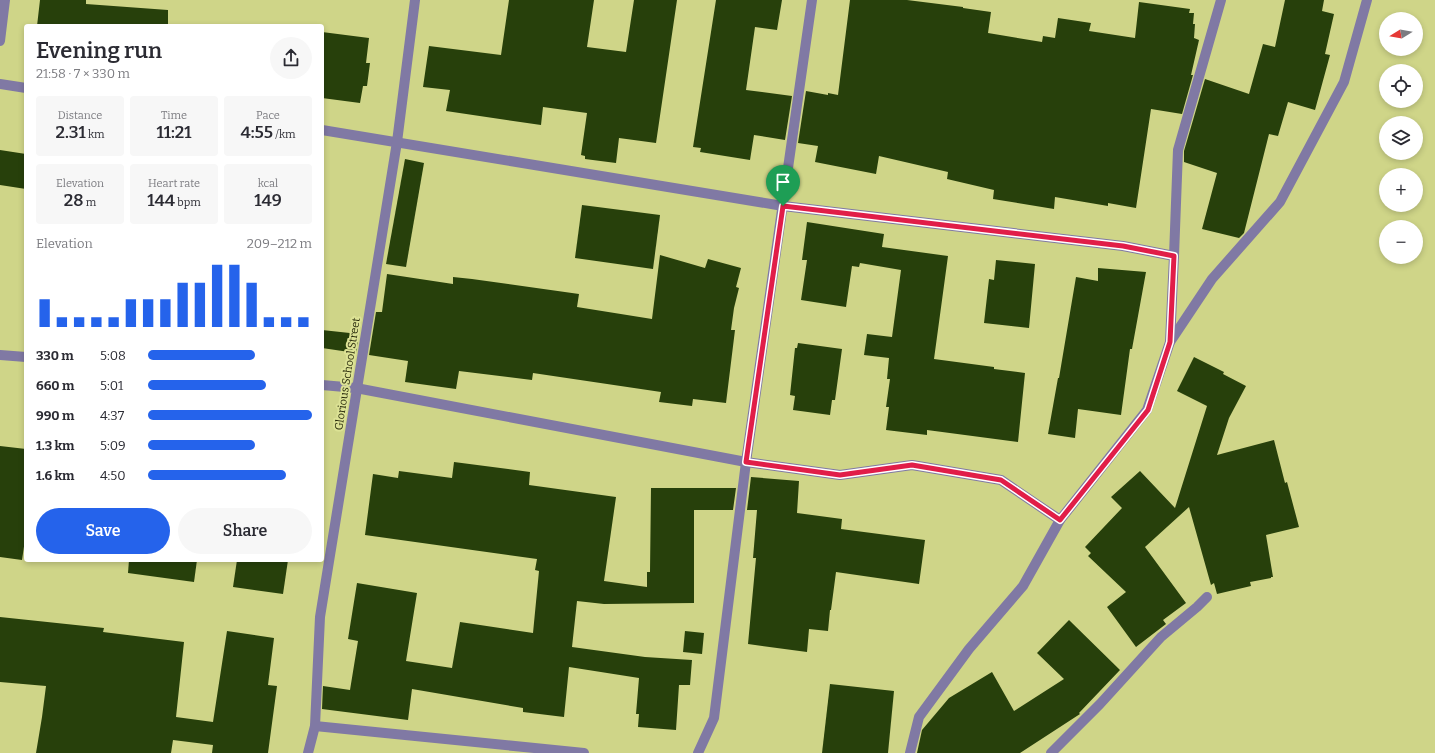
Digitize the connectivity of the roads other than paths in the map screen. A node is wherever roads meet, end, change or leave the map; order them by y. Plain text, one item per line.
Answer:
1 (5, 0) edge
2 (415, 0) edge
3 (812, 0) edge
4 (1221, 0) edge
5 (1367, 0) edge
6 (0, 42) edge
7 (0, 84) edge
8 (24, 88) edge
9 (324, 130) edge
10 (397, 142) junction
11 (783, 206) junction
12 (1174, 256) junction
13 (1170, 342) junction
14 (0, 355) edge
15 (24, 357) edge
16 (324, 385) edge
17 (356, 388) junction
18 (746, 462) junction
19 (1060, 520) junction
20 (1207, 597) dead end
21 (315, 726) junction
22 (512, 750) edge
23 (308, 753) edge
24 (584, 753) edge
25 (698, 753) edge
26 (910, 753) edge
27 (1051, 753) edge

1 - 6 street
2 - 10 street, Glorious School Street
3 - 11 street
4 - 12 street
5 - 13 street
7 - 8 street
9 - 10 street
10 - 11 street
10 - 17 street, Glorious School Street
11 - 12 street
11 - 18 street
12 - 13 street
13 - 19 street
14 - 15 street
16 - 17 street
17 - 18 street
17 - 21 street, Glorious School Street
18 - 19 street
18 - 25 street
19 - 26 street
20 - 27 street
21 - 22 street
21 - 23 street, Glorious School Street
22 - 24 street

